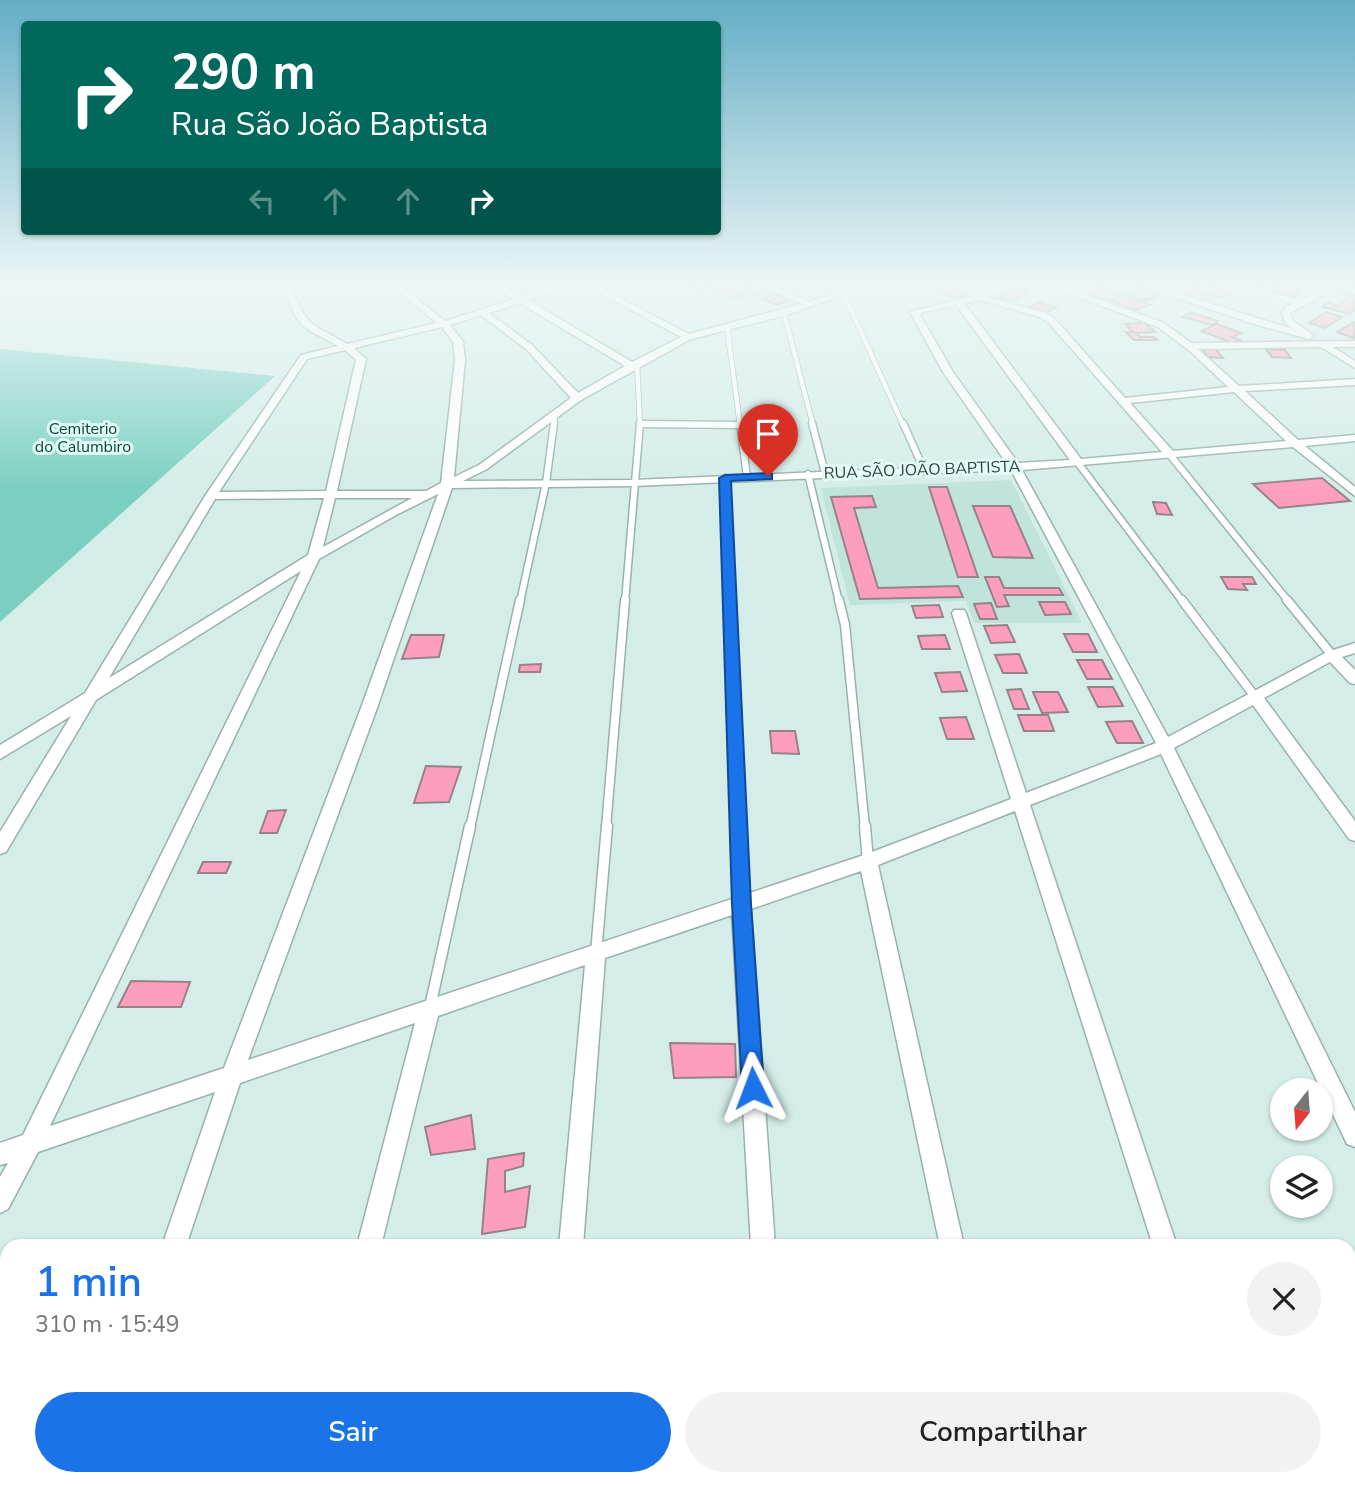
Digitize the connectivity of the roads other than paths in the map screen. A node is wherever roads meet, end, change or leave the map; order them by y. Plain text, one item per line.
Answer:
1 (317, 354) edge
2 (355, 354) edge
3 (459, 354) edge
4 (536, 354) edge
5 (617, 354) edge
6 (655, 354) edge
7 (731, 354) edge
8 (795, 354) edge
9 (871, 354) edge
10 (938, 354) edge
11 (997, 354) edge
12 (1081, 354) edge
13 (1197, 354) edge
14 (1338, 354) edge
15 (635, 365) junction
16 (1355, 365) edge
17 (1355, 382) edge
18 (1236, 389) junction
19 (577, 398) junction
20 (1123, 401) junction
21 (555, 415) junction
22 (640, 424) junction
23 (743, 425) junction
24 (1355, 438) edge
25 (1296, 444) junction
26 (1170, 455) junction
27 (1077, 463) junction
28 (1015, 467) junction
29 (925, 472) junction
30 (808, 474) junction
31 (825, 474) junction
32 (747, 477) junction
33 (725, 478) junction
34 (546, 483) junction
35 (633, 483) junction
36 (447, 485) junction
37 (1355, 493) edge
38 (331, 494) junction
39 (429, 494) junction
40 (211, 496) junction
41 (314, 557) junction
42 (959, 613) dead end
43 (1355, 648) edge
44 (1332, 655) junction
45 (1355, 680) edge
46 (93, 694) junction
47 (1256, 698) junction
48 (1165, 746) junction
49 (0, 753) edge
50 (1023, 801) junction
51 (1355, 834) edge
52 (0, 847) edge
53 (868, 861) junction
54 (741, 904) junction
55 (596, 953) junction
56 (429, 1010) junction
57 (231, 1077) junction
58 (1355, 1136) edge
59 (30, 1144) junction
60 (0, 1154) edge
61 (0, 1201) edge
62 (176, 1239) edge
63 (371, 1239) edge
64 (572, 1239) edge
65 (763, 1239) edge
66 (950, 1239) edge
67 (1163, 1239) edge

1 - 40 street
2 - 38 street
3 - 36 street
4 - 19 street
5 - 15 street
6 - 15 street
7 - 23 lane
8 - 31 lane
9 - 29 lane
10 - 28 street
11 - 27 street
12 - 20 street
13 - 18 street
14 - 16 street
15 - 19 street
15 - 22 lane
17 - 18 street
18 - 20 street
18 - 25 street
19 - 21 street
20 - 26 street
21 - 34 lane
21 - 36 street
22 - 23 lane
22 - 35 lane
23 - 32 lane
24 - 25 street, RUA SÃO JOÃO BAPTISTA
25 - 26 street, RUA SÃO JOÃO BAPTISTA
25 - 37 street
26 - 27 street, RUA SÃO JOÃO BAPTISTA
26 - 44 lane
27 - 28 street, RUA SÃO JOÃO BAPTISTA
27 - 47 lane
28 - 29 street, RUA SÃO JOÃO BAPTISTA
28 - 48 street
29 - 31 street, RUA SÃO JOÃO BAPTISTA
30 - 31 street, RUA SÃO JOÃO BAPTISTA
30 - 32 street, RUA SÃO JOÃO BAPTISTA
30 - 53 lane
32 - 33 street, RUA SÃO JOÃO BAPTISTA
33 - 35 street, RUA SÃO JOÃO BAPTISTA
33 - 54 lane
34 - 35 street, RUA SÃO JOÃO BAPTISTA
34 - 36 street, RUA SÃO JOÃO BAPTISTA
34 - 56 lane
35 - 55 lane
36 - 39 street
36 - 57 street
38 - 39 street
38 - 40 street
38 - 41 street
39 - 41 street
40 - 46 street
41 - 46 street
41 - 59 street
42 - 50 street
43 - 44 street
44 - 45 street
44 - 47 street
46 - 49 street
46 - 52 street
47 - 48 street
47 - 51 street
48 - 50 street
48 - 58 street
50 - 53 street
50 - 67 street
53 - 54 street
53 - 66 street
54 - 55 street
54 - 65 street
55 - 56 street
55 - 64 street
56 - 57 street
56 - 63 street
57 - 59 street
57 - 62 street
59 - 60 street
59 - 61 street

